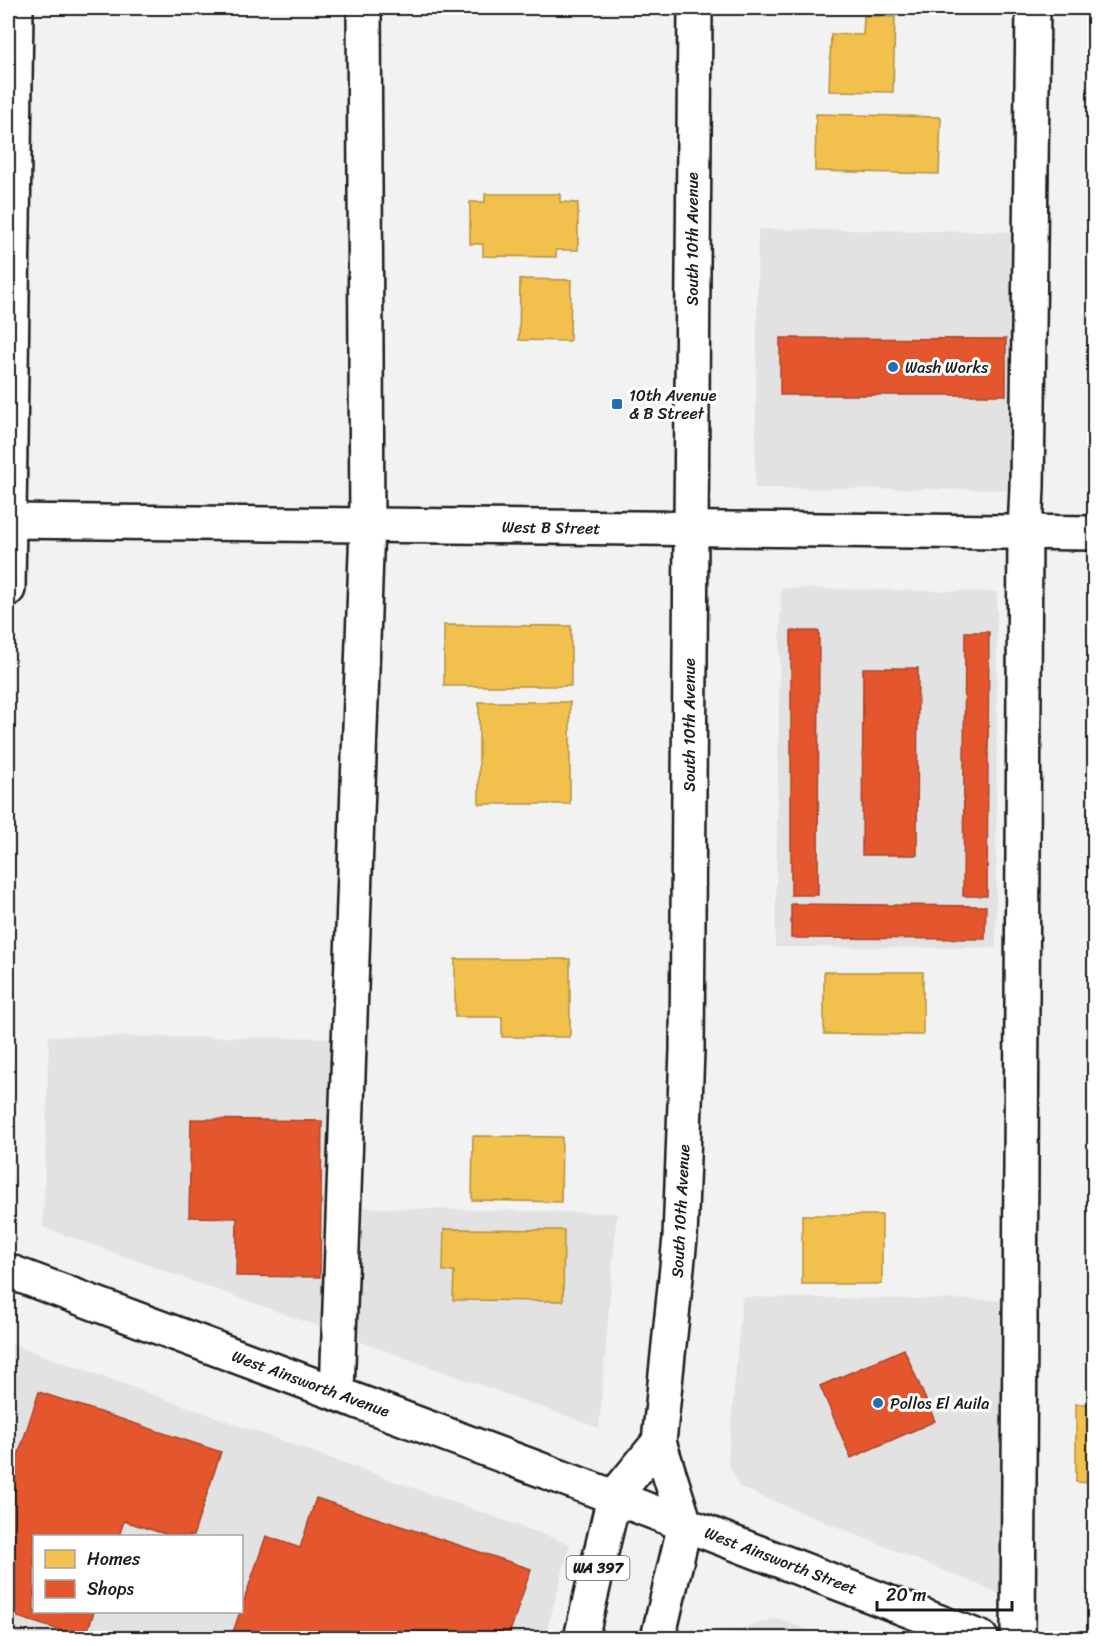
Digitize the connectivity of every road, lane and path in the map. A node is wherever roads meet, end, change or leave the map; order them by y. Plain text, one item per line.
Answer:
1 (16, 8) edge
2 (364, 8) edge
3 (695, 8) edge
4 (1033, 8) edge
5 (8, 521) edge
6 (367, 525) junction
7 (690, 528) junction
8 (1025, 532) junction
9 (1095, 533) edge
10 (8, 589) edge
11 (8, 1271) edge
12 (337, 1393) junction
13 (659, 1442) junction
14 (614, 1497) junction
15 (685, 1524) junction
16 (581, 1638) edge
17 (658, 1638) edge
18 (981, 1638) edge
19 (1018, 1638) edge

1 - 5 street
2 - 6 street
3 - 7 street, South 10th Avenue
4 - 8 street
5 - 6 street, West B Street
5 - 10 street
6 - 7 street, West B Street
6 - 12 street
7 - 8 street, West B Street
7 - 13 street, South 10th Avenue
8 - 9 street, West B Street
8 - 19 street
11 - 12 street, West Ainsworth Avenue
12 - 14 street, West Ainsworth Avenue
13 - 14 street
13 - 15 street, South 10th Avenue
14 - 15 street, West Ainsworth Street
14 - 16 street, WA 397
15 - 17 street
15 - 18 street, West Ainsworth Street

